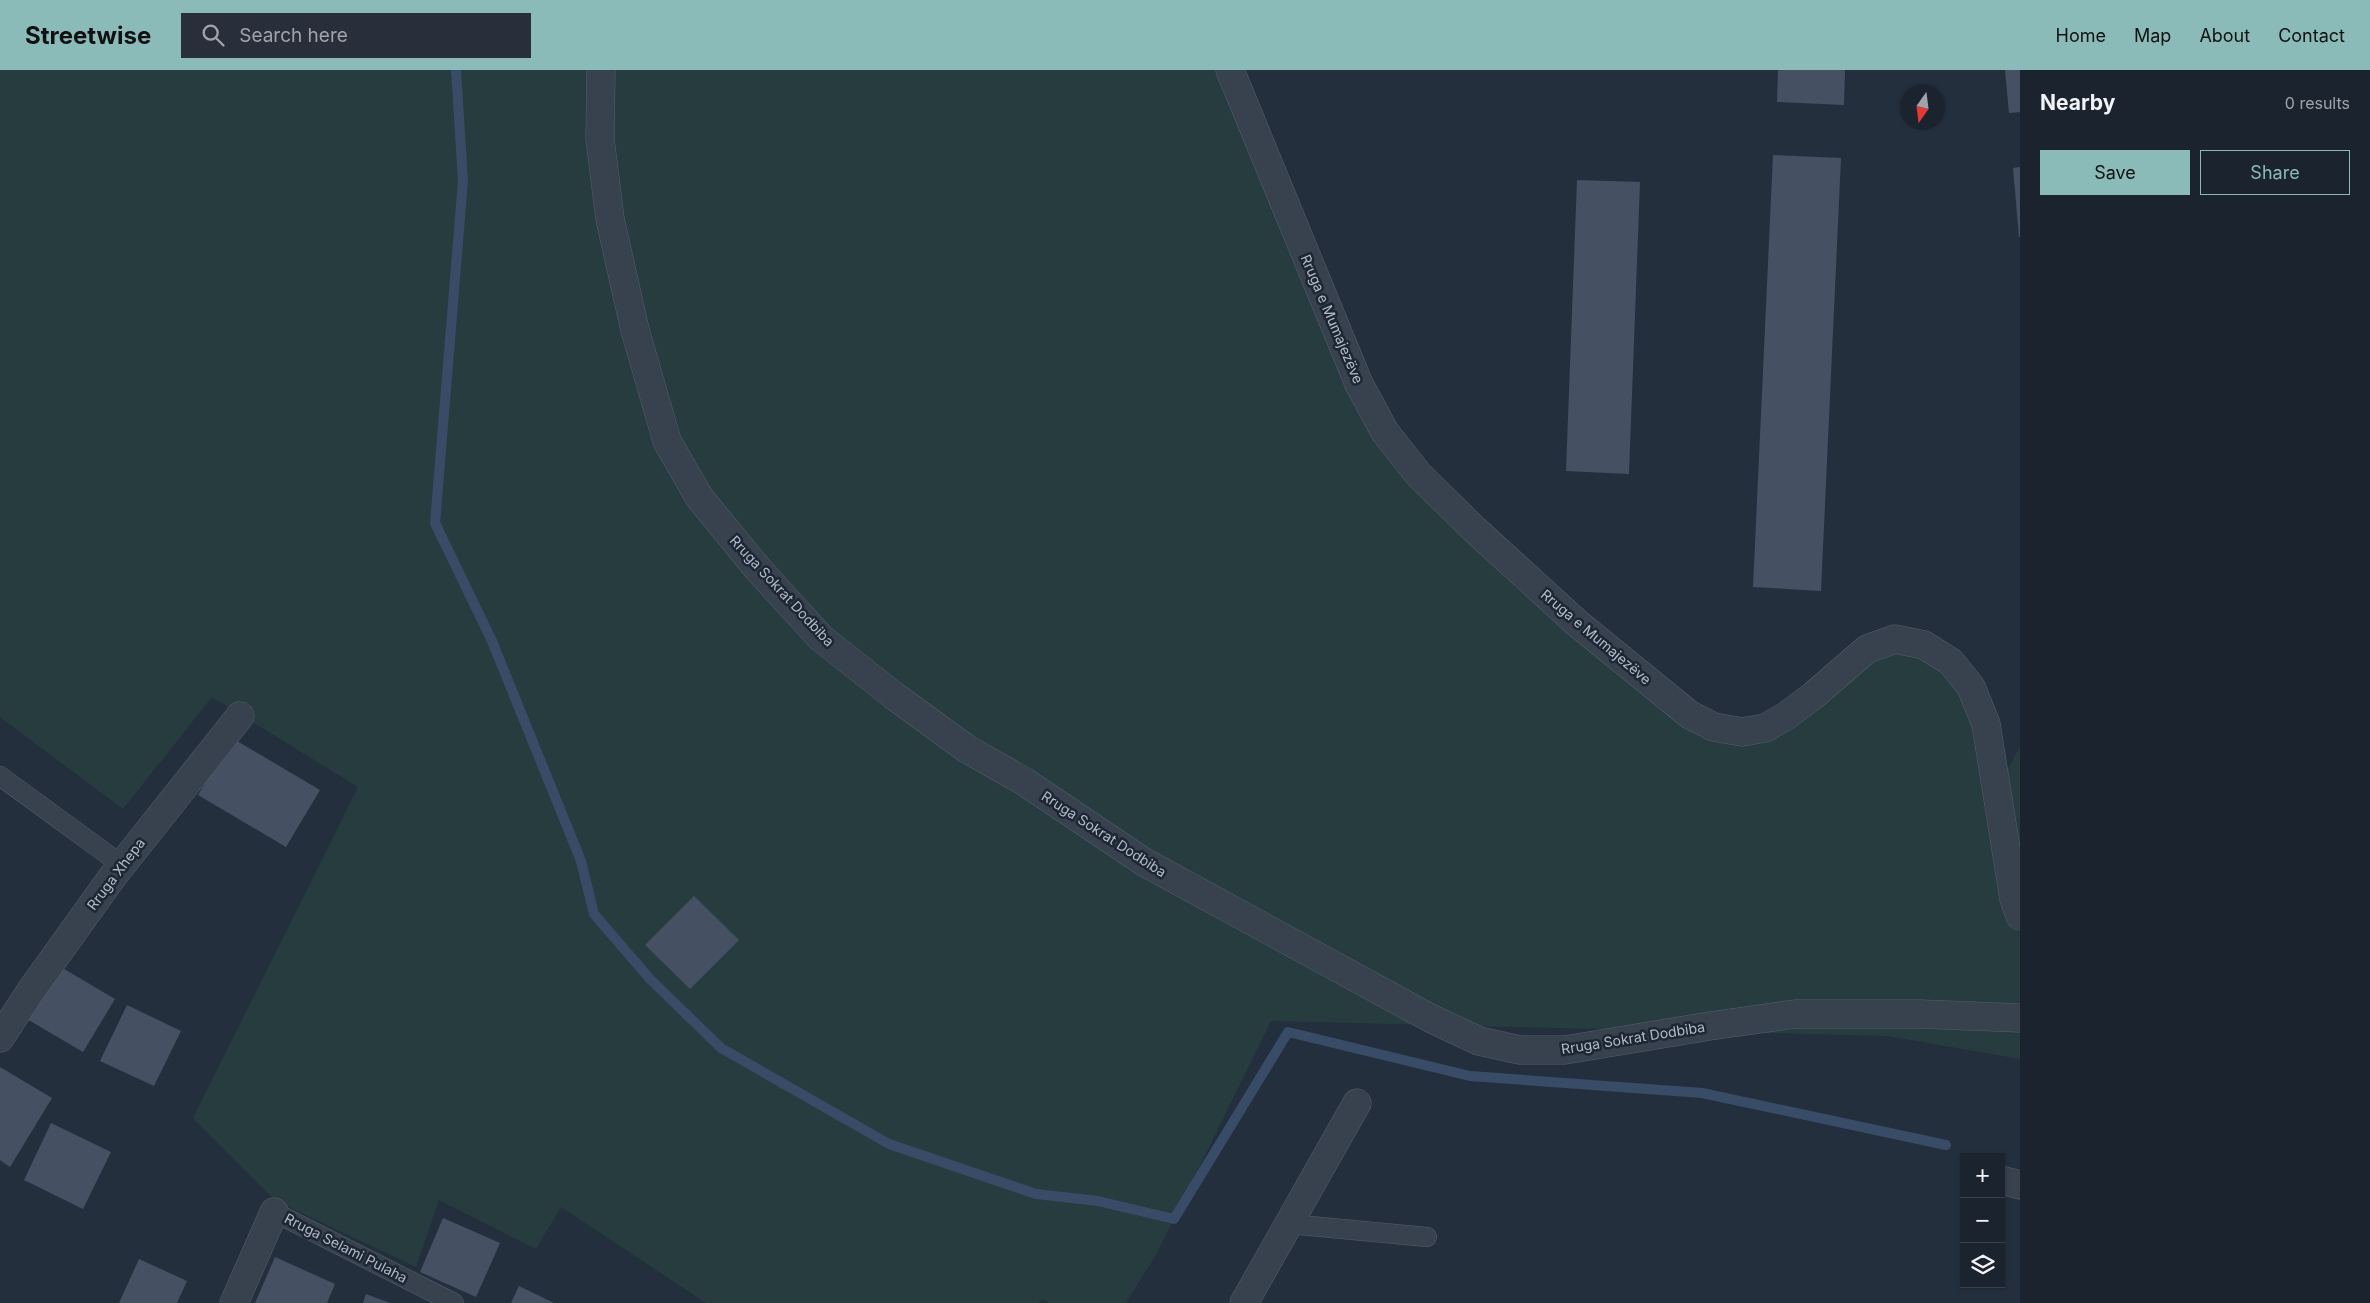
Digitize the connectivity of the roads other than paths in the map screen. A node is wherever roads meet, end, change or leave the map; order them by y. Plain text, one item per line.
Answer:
1 (601, 70) edge
2 (1230, 70) edge
3 (240, 716) dead end
4 (0, 776) edge
5 (122, 865) junction
6 (2020, 916) edge
7 (2020, 1018) edge
8 (1, 1036) edge
9 (1357, 1103) dead end
10 (2005, 1181) edge
11 (2020, 1185) edge
12 (274, 1212) joint
13 (1289, 1224) junction
14 (1427, 1237) dead end
15 (234, 1303) edge
16 (454, 1303) edge
17 (1244, 1303) edge

1 - 7 street, Rruga Sokrat Dodbiba
2 - 6 street, Rruga e Mumajezëve
3 - 5 street, Rruga Xhepa
4 - 5 lane
5 - 8 street, Rruga Xhepa
9 - 13 street
10 - 11 street
12 - 15 street, Rruga Selami Pulaha
12 - 16 lane, Rruga Selami Pulaha
13 - 14 lane
13 - 17 street

